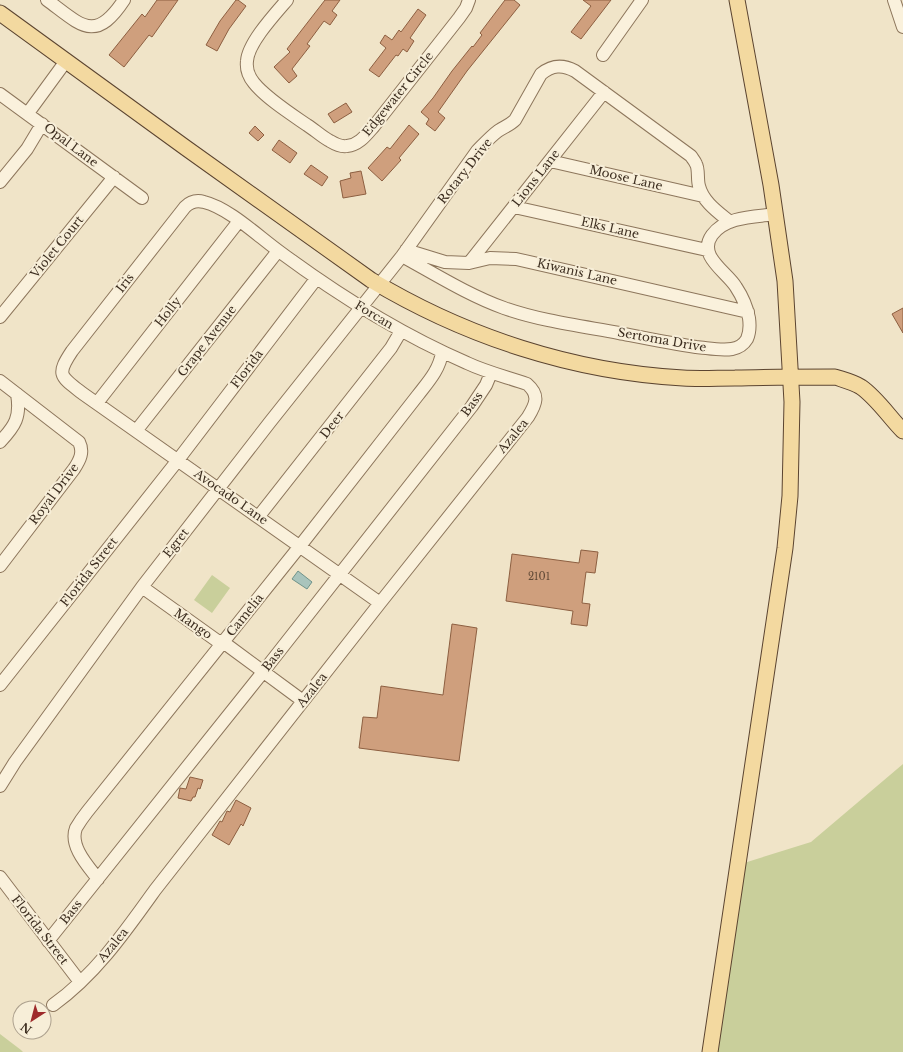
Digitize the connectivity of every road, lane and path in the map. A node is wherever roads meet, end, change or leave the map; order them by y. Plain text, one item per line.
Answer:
1 (47, 0) edge
2 (124, 0) edge
3 (287, 0) edge
4 (469, 0) edge
5 (642, 0) edge
6 (737, 0) edge
7 (894, 0) edge
8 (0, 13) edge
9 (903, 27) edge
10 (603, 55) dead end
11 (66, 61) junction
12 (604, 92) junction
13 (0, 94) edge
14 (28, 113) junction
15 (42, 124) junction
16 (550, 161) junction
17 (114, 177) junction
18 (0, 182) edge
19 (703, 196) junction
20 (142, 198) dead end
21 (514, 207) junction
22 (224, 212) joint
23 (776, 214) junction
24 (239, 221) junction
25 (730, 222) junction
26 (707, 250) junction
27 (278, 251) junction
28 (404, 253) junction
29 (468, 263) junction
30 (316, 279) junction
31 (379, 285) junction
32 (361, 308) junction
33 (748, 312) junction
34 (0, 317) edge
35 (401, 331) junction
36 (442, 352) junction
37 (491, 373) junction
38 (791, 377) junction
39 (0, 381) edge
40 (82, 392) joint
41 (17, 394) junction
42 (536, 394) joint
43 (97, 403) junction
44 (136, 431) junction
45 (903, 431) edge
46 (0, 442) edge
47 (178, 460) junction
48 (219, 488) junction
49 (259, 516) junction
50 (300, 546) junction
51 (0, 566) edge
52 (340, 574) junction
53 (142, 587) junction
54 (380, 603) junction
55 (223, 642) junction
56 (263, 672) junction
57 (0, 685) edge
58 (304, 700) junction
59 (0, 786) edge
60 (0, 877) edge
61 (98, 879) junction
62 (48, 940) junction
63 (80, 982) junction
64 (53, 1005) dead end
65 (710, 1052) edge

1 - 2 street
3 - 4 street, Edgewater Circle
5 - 10 street
6 - 23 main road
7 - 9 street
8 - 11 main road
11 - 14 street
11 - 31 main road
12 - 16 street, Lions Lane
12 - 19 street, Rotary Drive
12 - 28 street, Rotary Drive
13 - 14 street, Opal Lane
14 - 15 street, Opal Lane
15 - 17 street, Opal Lane
15 - 18 street
16 - 19 street, Moose Lane
16 - 21 street, Lions Lane
17 - 20 street, Opal Lane
17 - 34 street, Violet Court
19 - 25 street
21 - 26 street, Elks Lane
21 - 29 street, Lions Lane
22 - 24 street, Forcan
22 - 40 street, Iris
23 - 25 street
23 - 38 main road
24 - 27 street, Forcan
24 - 43 street, Holly
25 - 26 street
26 - 33 street, Sertoma Drive
27 - 30 street, Forcan
27 - 44 street, Grape Avenue
28 - 29 street, Kiwanis Lane
28 - 31 street, Rotary Drive
28 - 33 street, Sertoma Drive
29 - 33 street, Kiwanis Lane
30 - 32 street, Forcan
30 - 47 street, Florida
31 - 32 street, Rotary Drive
31 - 38 main road
32 - 35 street, Forcan
32 - 48 street, Egret
35 - 36 street, Forcan
35 - 49 street, Deer
36 - 37 street, Forcan
36 - 50 street, Camelia
37 - 42 street, Forcan
37 - 52 street, Bass
38 - 45 main road
38 - 65 main road
39 - 41 street, Royal Drive
40 - 43 street, Avocado Lane
41 - 46 street
41 - 51 street, Royal Drive
42 - 54 street, Azalea
43 - 44 street, Avocado Lane
44 - 47 street, Avocado Lane
47 - 48 street, Avocado Lane
47 - 57 street, Florida Street
48 - 49 street, Avocado Lane
48 - 53 street, Egret
49 - 50 street, Avocado Lane
50 - 52 street, Avocado Lane
50 - 55 street, Camelia
52 - 54 street, Avocado Lane
52 - 56 street, Bass
53 - 55 street, Mango
53 - 59 street, Egret
54 - 58 street, Azalea
55 - 56 street, Mango
55 - 61 street, Camelia
56 - 58 street, Mango
56 - 61 street, Bass
58 - 63 street, Azalea
60 - 62 street, Florida Street
61 - 62 street, Bass
62 - 63 street, Florida Street
63 - 64 street, Azalea

